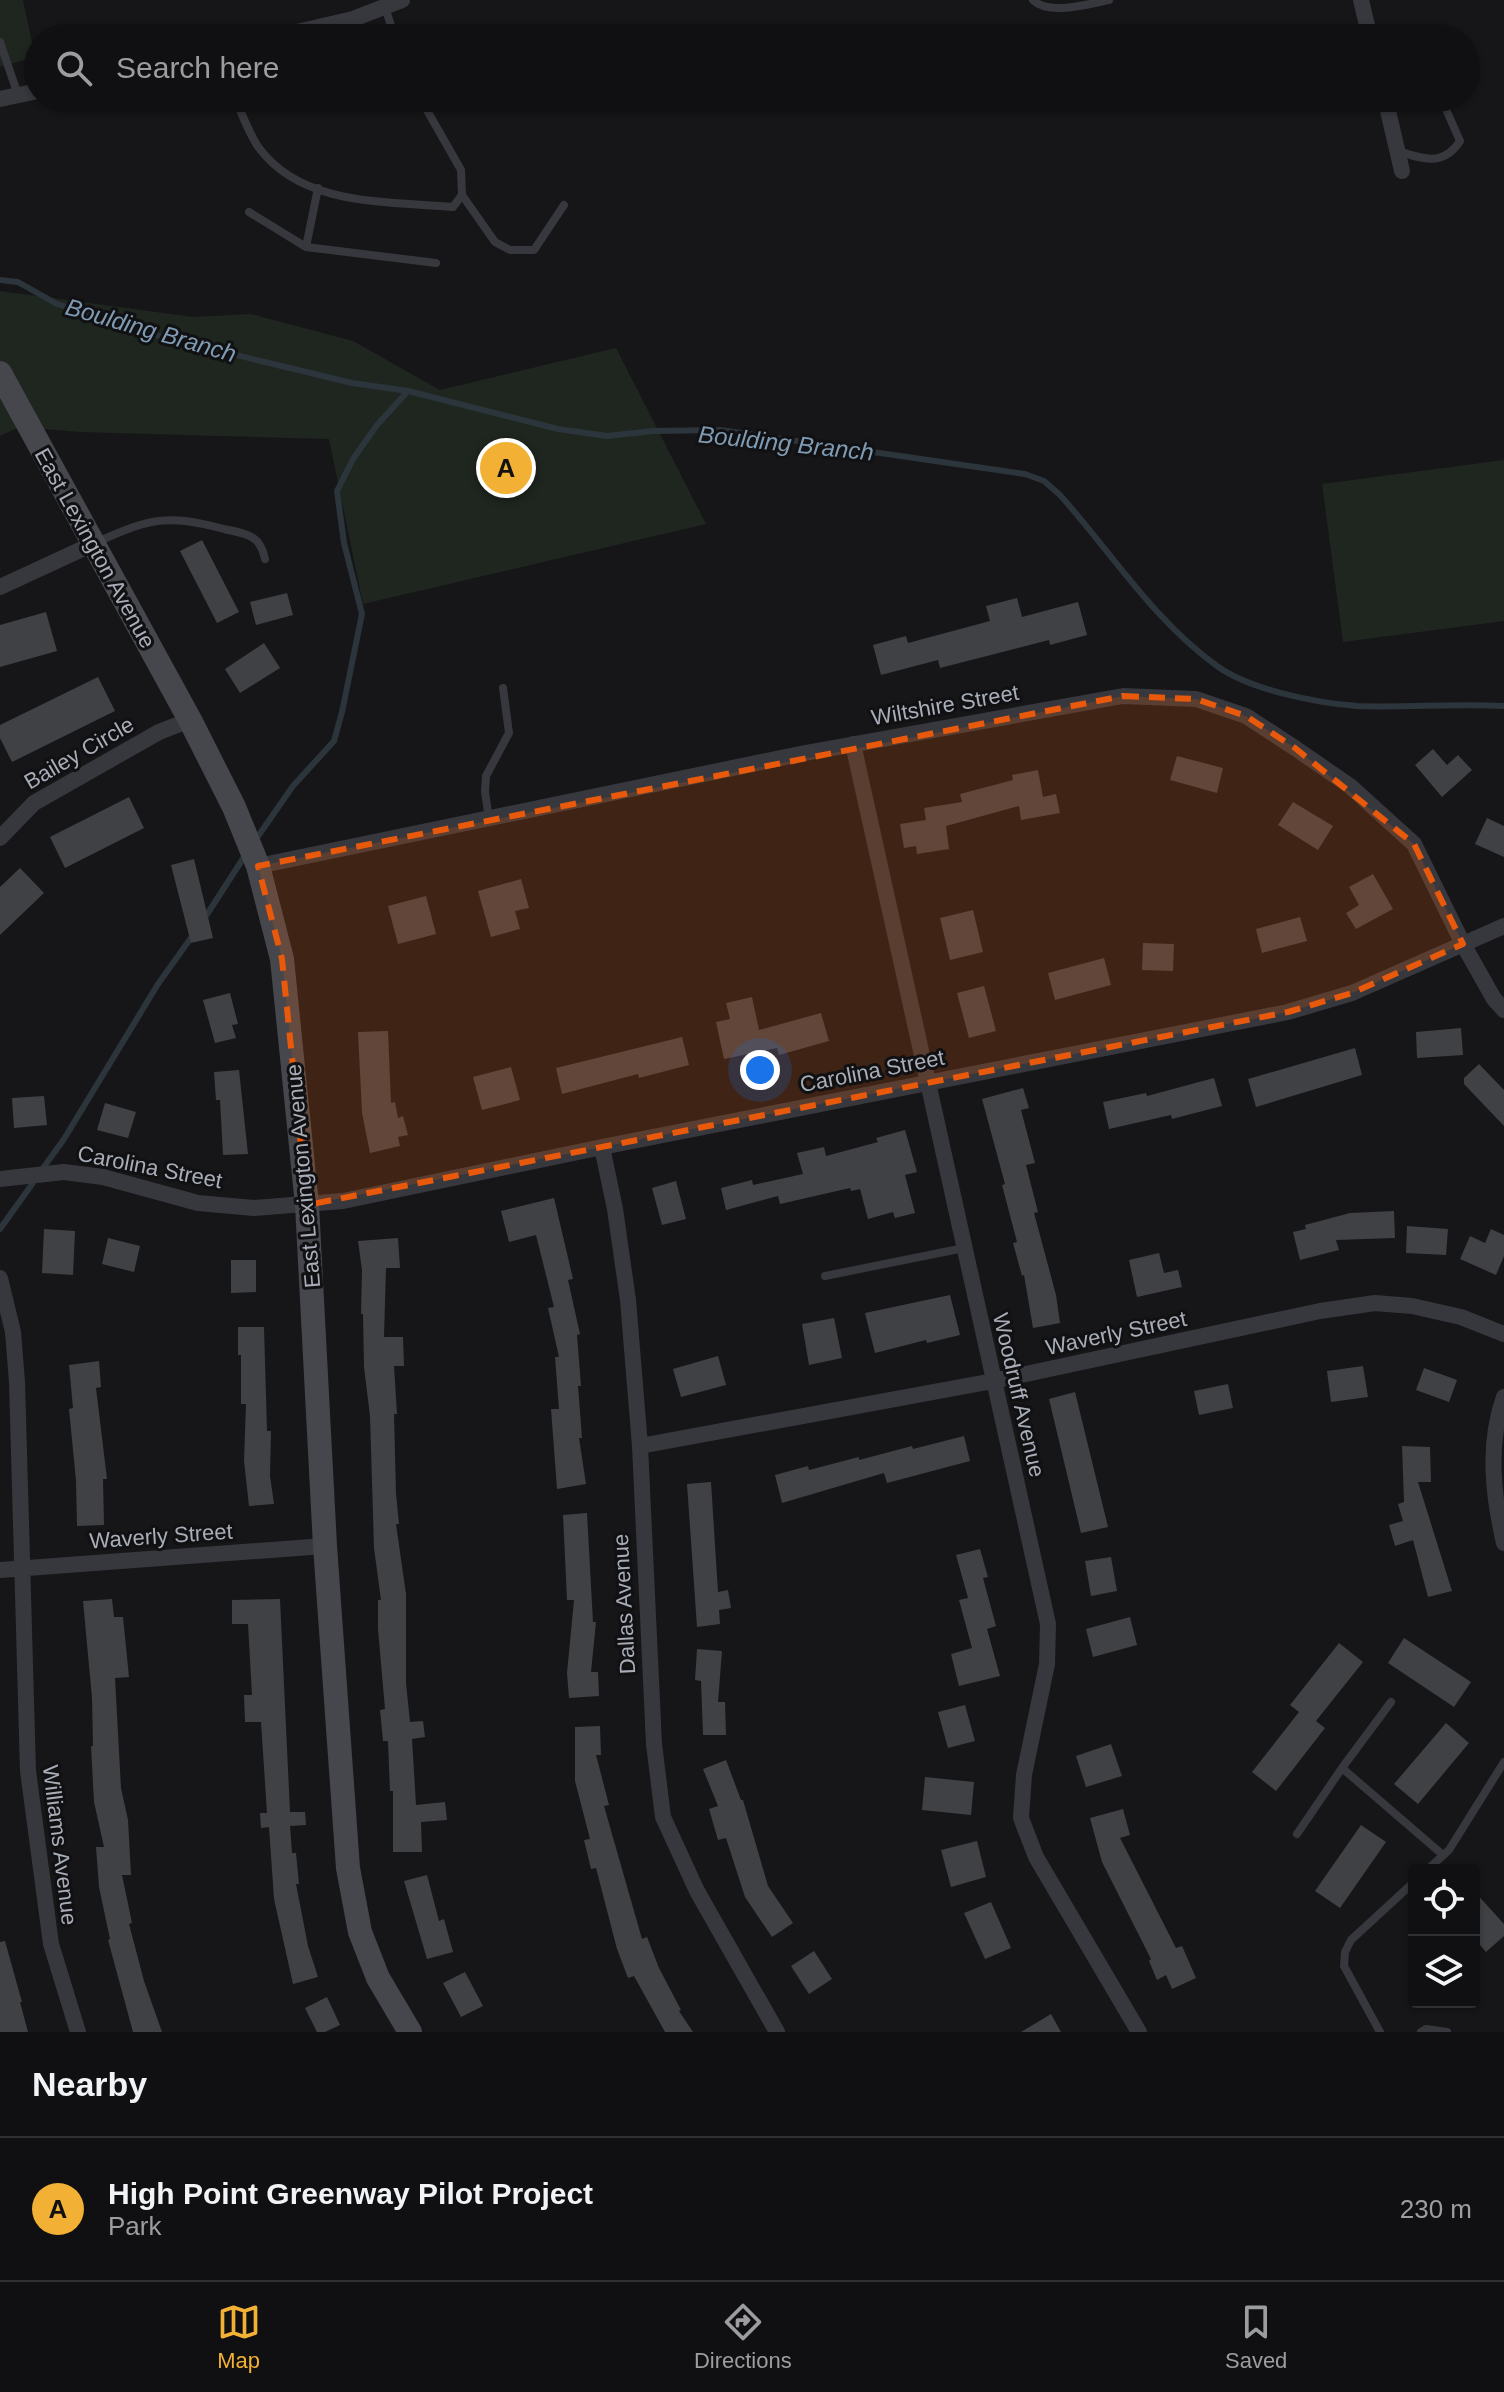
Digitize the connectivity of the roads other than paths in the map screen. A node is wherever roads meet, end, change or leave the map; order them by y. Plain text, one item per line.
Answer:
1 (402, 0) edge
2 (1033, 0) edge
3 (1109, 0) edge
4 (1361, 0) edge
5 (385, 7) junction
6 (331, 24) edge
7 (390, 24) edge
8 (1367, 24) edge
9 (0, 42) edge
10 (24, 94) edge
11 (18, 95) junction
12 (0, 99) edge
13 (242, 112) edge
14 (428, 112) edge
15 (1388, 112) edge
16 (1447, 112) edge
17 (1398, 151) junction
18 (1402, 171) dead end
19 (318, 188) junction
20 (462, 195) junction
21 (564, 205) dead end
22 (249, 212) dead end
23 (306, 247) junction
24 (436, 263) dead end
25 (0, 373) edge
26 (93, 544) junction
27 (265, 559) dead end
28 (0, 587) edge
29 (503, 688) dead end
30 (190, 720) junction
31 (853, 744) junction
32 (489, 819) junction
33 (0, 838) edge
34 (258, 866) junction
35 (1504, 926) edge
36 (1463, 944) junction
37 (1504, 1010) edge
38 (929, 1082) junction
39 (602, 1147) junction
40 (0, 1179) edge
41 (307, 1205) junction
42 (964, 1248) junction
43 (825, 1276) dead end
44 (0, 1278) edge
45 (1504, 1334) edge
46 (993, 1381) junction
47 (1504, 1397) edge
48 (640, 1446) junction
49 (1504, 1543) edge
50 (325, 1546) junction
51 (21, 1568) junction
52 (0, 1570) edge
53 (1391, 1702) dead end
54 (1504, 1762) edge
55 (1342, 1768) junction
56 (1297, 1834) dead end
57 (1443, 1855) junction
58 (1433, 1864) edge
59 (1408, 1888) edge
60 (78, 2032) edge
61 (410, 2032) edge
62 (777, 2032) edge
63 (1139, 2032) edge
64 (1380, 2032) edge
65 (1421, 2032) edge
66 (1447, 2032) edge

1 - 5 street
2 - 3 lane
4 - 8 street
5 - 6 street
5 - 7 lane
9 - 11 lane
10 - 11 street
11 - 12 street
13 - 19 lane
14 - 20 lane
15 - 17 street
16 - 17 lane
17 - 18 street
19 - 20 lane
19 - 23 lane
20 - 21 lane
22 - 23 lane
23 - 24 lane
25 - 26 main road, East Lexington Avenue
26 - 27 lane
26 - 28 street
26 - 30 main road, East Lexington Avenue
29 - 32 lane
30 - 33 street, Bailey Circle
30 - 34 main road, East Lexington Avenue
31 - 32 street, Wiltshire Street
31 - 36 street, Wiltshire Street
31 - 38 street, Woodruff Avenue
32 - 34 street, Wiltshire Street
34 - 41 main road, East Lexington Avenue
35 - 36 street, Carolina Street
36 - 37 street, Wiltshire Street
36 - 38 street, Carolina Street
38 - 39 street, Carolina Street
38 - 42 street, Woodruff Avenue
39 - 41 street, Carolina Street
39 - 48 street, Dallas Avenue
40 - 41 street, Carolina Street
41 - 50 main road, East Lexington Avenue
42 - 43 lane
42 - 46 street, Woodruff Avenue
44 - 51 street, Williams Avenue
45 - 46 street, Waverly Street
46 - 48 street, Waverly Street
46 - 63 street, Woodruff Avenue
47 - 49 street
48 - 62 street, Dallas Avenue
50 - 51 street, Waverly Street
50 - 61 main road, East Lexington Avenue
51 - 52 street, Waverly Street
51 - 60 street, Williams Avenue
53 - 55 lane
54 - 57 lane
55 - 56 lane
55 - 57 lane
57 - 58 lane
59 - 64 lane
65 - 66 lane

